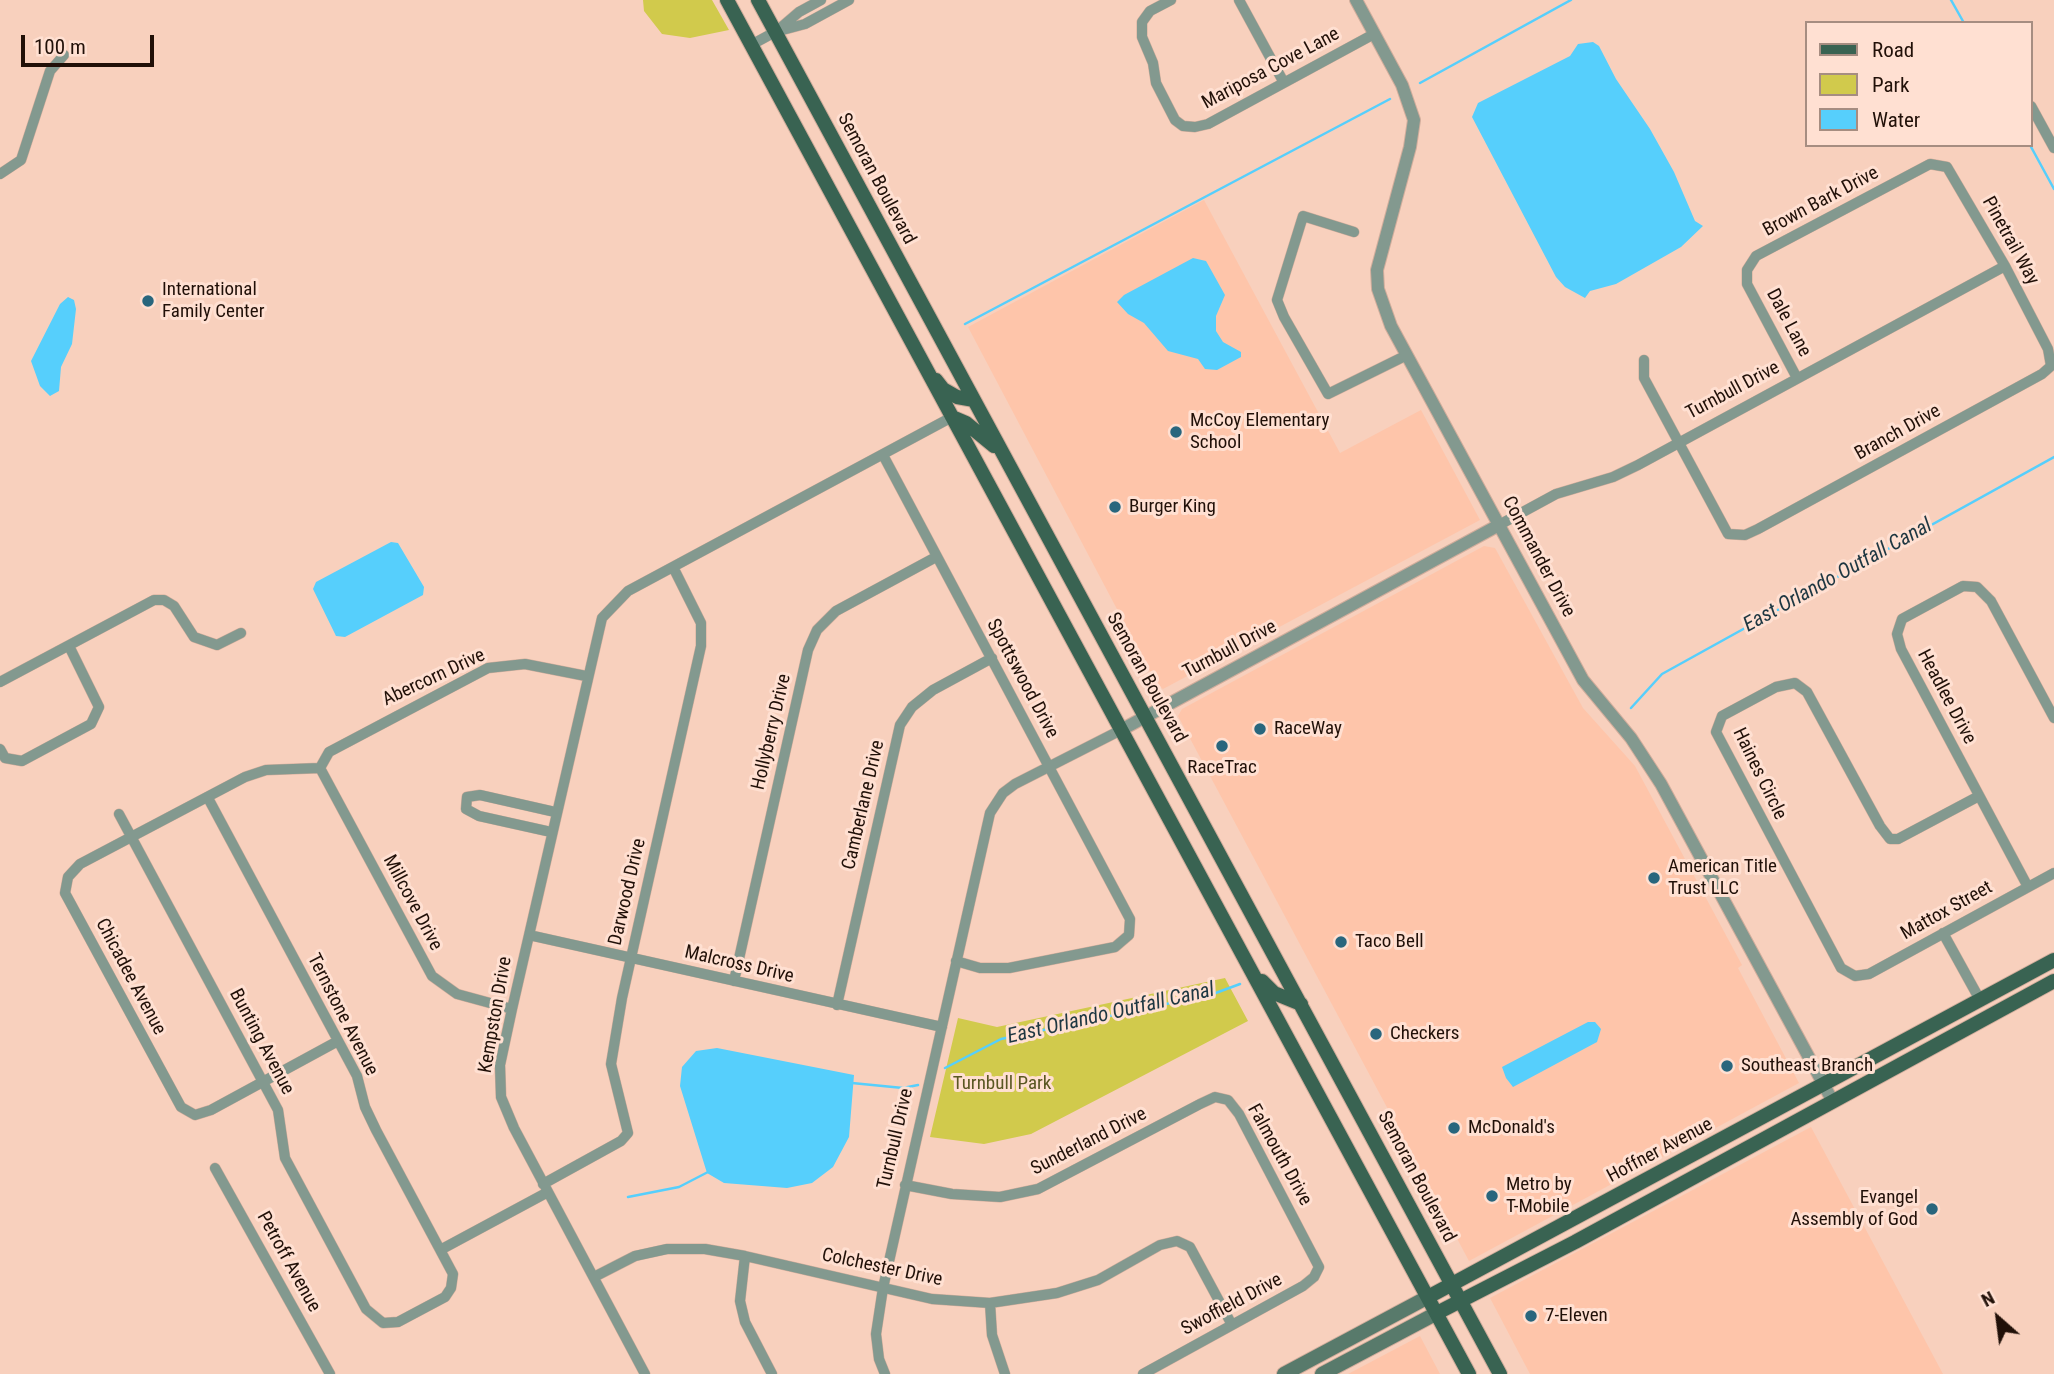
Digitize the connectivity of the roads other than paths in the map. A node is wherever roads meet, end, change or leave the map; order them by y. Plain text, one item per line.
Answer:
1 (727, 0) edge
2 (758, 0) edge
3 (821, 0) edge
4 (849, 0) edge
5 (1171, 0) edge
6 (1240, 0) edge
7 (1356, 0) edge
8 (775, 32) junction
9 (1374, 34) junction
10 (751, 45) junction
11 (64, 55) dead end
12 (1283, 81) junction
13 (2033, 110) edge
14 (2054, 148) edge
15 (1930, 164) joint
16 (0, 174) edge
17 (1354, 232) dead end
18 (2005, 266) junction
19 (1747, 284) joint
20 (2048, 349) joint
21 (1407, 355) junction
22 (1644, 360) dead end
23 (925, 366) junction
24 (1797, 378) junction
25 (974, 400) junction
26 (952, 417) junction
27 (1676, 443) junction
28 (1002, 454) junction
29 (883, 455) junction
30 (1499, 526) junction
31 (936, 557) junction
32 (673, 567) junction
33 (241, 633) dead end
34 (69, 646) junction
35 (992, 658) junction
36 (586, 676) junction
37 (0, 682) edge
38 (1145, 716) junction
39 (2054, 718) edge
40 (1121, 730) junction
41 (0, 748) edge
42 (1048, 766) junction
43 (320, 768) junction
44 (1979, 796) junction
45 (208, 798) junction
46 (555, 811) junction
47 (119, 814) dead end
48 (551, 832) junction
49 (131, 837) junction
50 (2054, 873) edge
51 (2028, 887) junction
52 (1943, 933) junction
53 (529, 935) junction
54 (631, 958) junction
55 (2054, 960) edge
56 (956, 961) junction
57 (1253, 973) junction
58 (1855, 976) joint
59 (734, 981) junction
60 (2054, 981) edge
61 (1980, 1000) junction
62 (1301, 1004) junction
63 (837, 1005) junction
64 (512, 1009) junction
65 (942, 1027) junction
66 (338, 1041) junction
67 (262, 1081) junction
68 (1823, 1085) junction
69 (1832, 1100) junction
70 (1200, 1104) joint
71 (215, 1168) dead end
72 (905, 1185) junction
73 (546, 1188) junction
74 (442, 1249) junction
75 (1313, 1253) joint
76 (745, 1256) junction
77 (594, 1277) junction
78 (1452, 1285) junction
79 (883, 1288) junction
80 (1428, 1297) junction
81 (1462, 1302) junction
82 (990, 1303) junction
83 (1437, 1314) junction
84 (383, 1323) joint
85 (1232, 1325) junction
86 (330, 1374) edge
87 (645, 1374) edge
88 (772, 1374) edge
89 (885, 1374) edge
90 (1005, 1374) edge
91 (1143, 1374) edge
92 (1284, 1374) edge
93 (1322, 1374) edge
94 (1469, 1374) edge
95 (1500, 1374) edge

1 - 10 main road
2 - 8 main road, Semoran Boulevard
3 - 8 street
4 - 8 street
5 - 12 street, Mariposa Cove Lane
6 - 12 street
7 - 9 street, Commander Drive
8 - 10 street
8 - 25 main road, Semoran Boulevard
9 - 12 street, Mariposa Cove Lane
9 - 21 street, Commander Drive
10 - 23 main road
11 - 16 street
13 - 14 street
15 - 18 street, Pinetrail Way
15 - 19 street, Brown Bark Drive
17 - 21 street
18 - 20 street, Pinetrail Way
18 - 24 street, Turnbull Drive
19 - 24 street, Dale Lane
20 - 27 street, Branch Drive
21 - 30 street, Commander Drive
22 - 27 street
23 - 25 main road
23 - 26 main road
24 - 27 street, Turnbull Drive
25 - 28 main road, Semoran Boulevard
26 - 28 main road
26 - 29 street
26 - 40 main road
27 - 30 street, Turnbull Drive
28 - 38 main road, Semoran Boulevard
29 - 31 street, Spottswood Drive
29 - 32 street
30 - 38 street, Turnbull Drive
30 - 68 street, Commander Drive
31 - 35 street, Spottswood Drive
31 - 59 street, Hollyberry Drive
32 - 36 street
32 - 54 street, Darwood Drive
33 - 34 street
34 - 37 street
34 - 41 street
35 - 42 street, Spottswood Drive
35 - 63 street, Camberlane Drive
36 - 43 street, Abercorn Drive
36 - 46 street, Kempston Drive
38 - 40 street, Turnbull Drive
38 - 62 main road, Semoran Boulevard
39 - 44 street, Headlee Drive
40 - 42 street, Turnbull Drive
40 - 57 main road
42 - 56 street, Turnbull Drive
42 - 56 street, Spottswood Drive
43 - 45 street
43 - 64 street, Millcove Drive
44 - 51 street, Headlee Drive
44 - 58 street, Haines Circle
45 - 49 street
45 - 66 street, Ternstone Avenue
46 - 48 street, Kempston Drive
46 - 48 street
47 - 49 street, Bunting Avenue
48 - 53 street, Kempston Drive
49 - 67 street, Bunting Avenue
49 - 67 street, Chicadee Avenue
50 - 51 street, Mattox Street
51 - 52 street, Mattox Street
52 - 58 street, Mattox Street
52 - 61 street
53 - 54 street, Malcross Drive
53 - 64 street, Kempston Drive
54 - 59 street, Malcross Drive
54 - 73 street, Darwood Drive
55 - 61 main road, Hoffner Avenue
56 - 65 street, Turnbull Drive
57 - 62 main road
57 - 80 main road
59 - 63 street, Malcross Drive
60 - 69 main road, Hoffner Avenue
61 - 68 main road, Hoffner Avenue
62 - 78 main road, Semoran Boulevard
63 - 65 street, Malcross Drive
64 - 73 street, Kempston Drive
65 - 72 street, Turnbull Drive
66 - 67 street
66 - 74 street, Ternstone Avenue
67 - 84 street, Bunting Avenue
68 - 69 street, Commander Drive
68 - 78 main road, Hoffner Avenue
69 - 81 main road, Hoffner Avenue
70 - 72 street, Sunderland Drive
70 - 75 street, Falmouth Drive
71 - 86 street, Petroff Avenue
72 - 79 street, Turnbull Drive
73 - 74 street, Darwood Drive
73 - 77 street, Kempston Drive
74 - 84 street, Ternstone Avenue
75 - 85 street, Swoffield Drive
76 - 77 street, Colchester Drive
76 - 79 street, Colchester Drive
76 - 88 street
77 - 87 street, Kempston Drive
78 - 80 main road, Hoffner Avenue
78 - 81 main road, Semoran Boulevard
79 - 82 street, Colchester Drive
79 - 89 street, Turnbull Drive
80 - 83 main road
80 - 92 main road, Hoffner Avenue
81 - 83 main road, Hoffner Avenue
81 - 95 main road, Semoran Boulevard
82 - 85 street, Colchester Drive
82 - 90 street
83 - 93 main road, Hoffner Avenue
83 - 94 main road
85 - 91 street, Swoffield Drive

